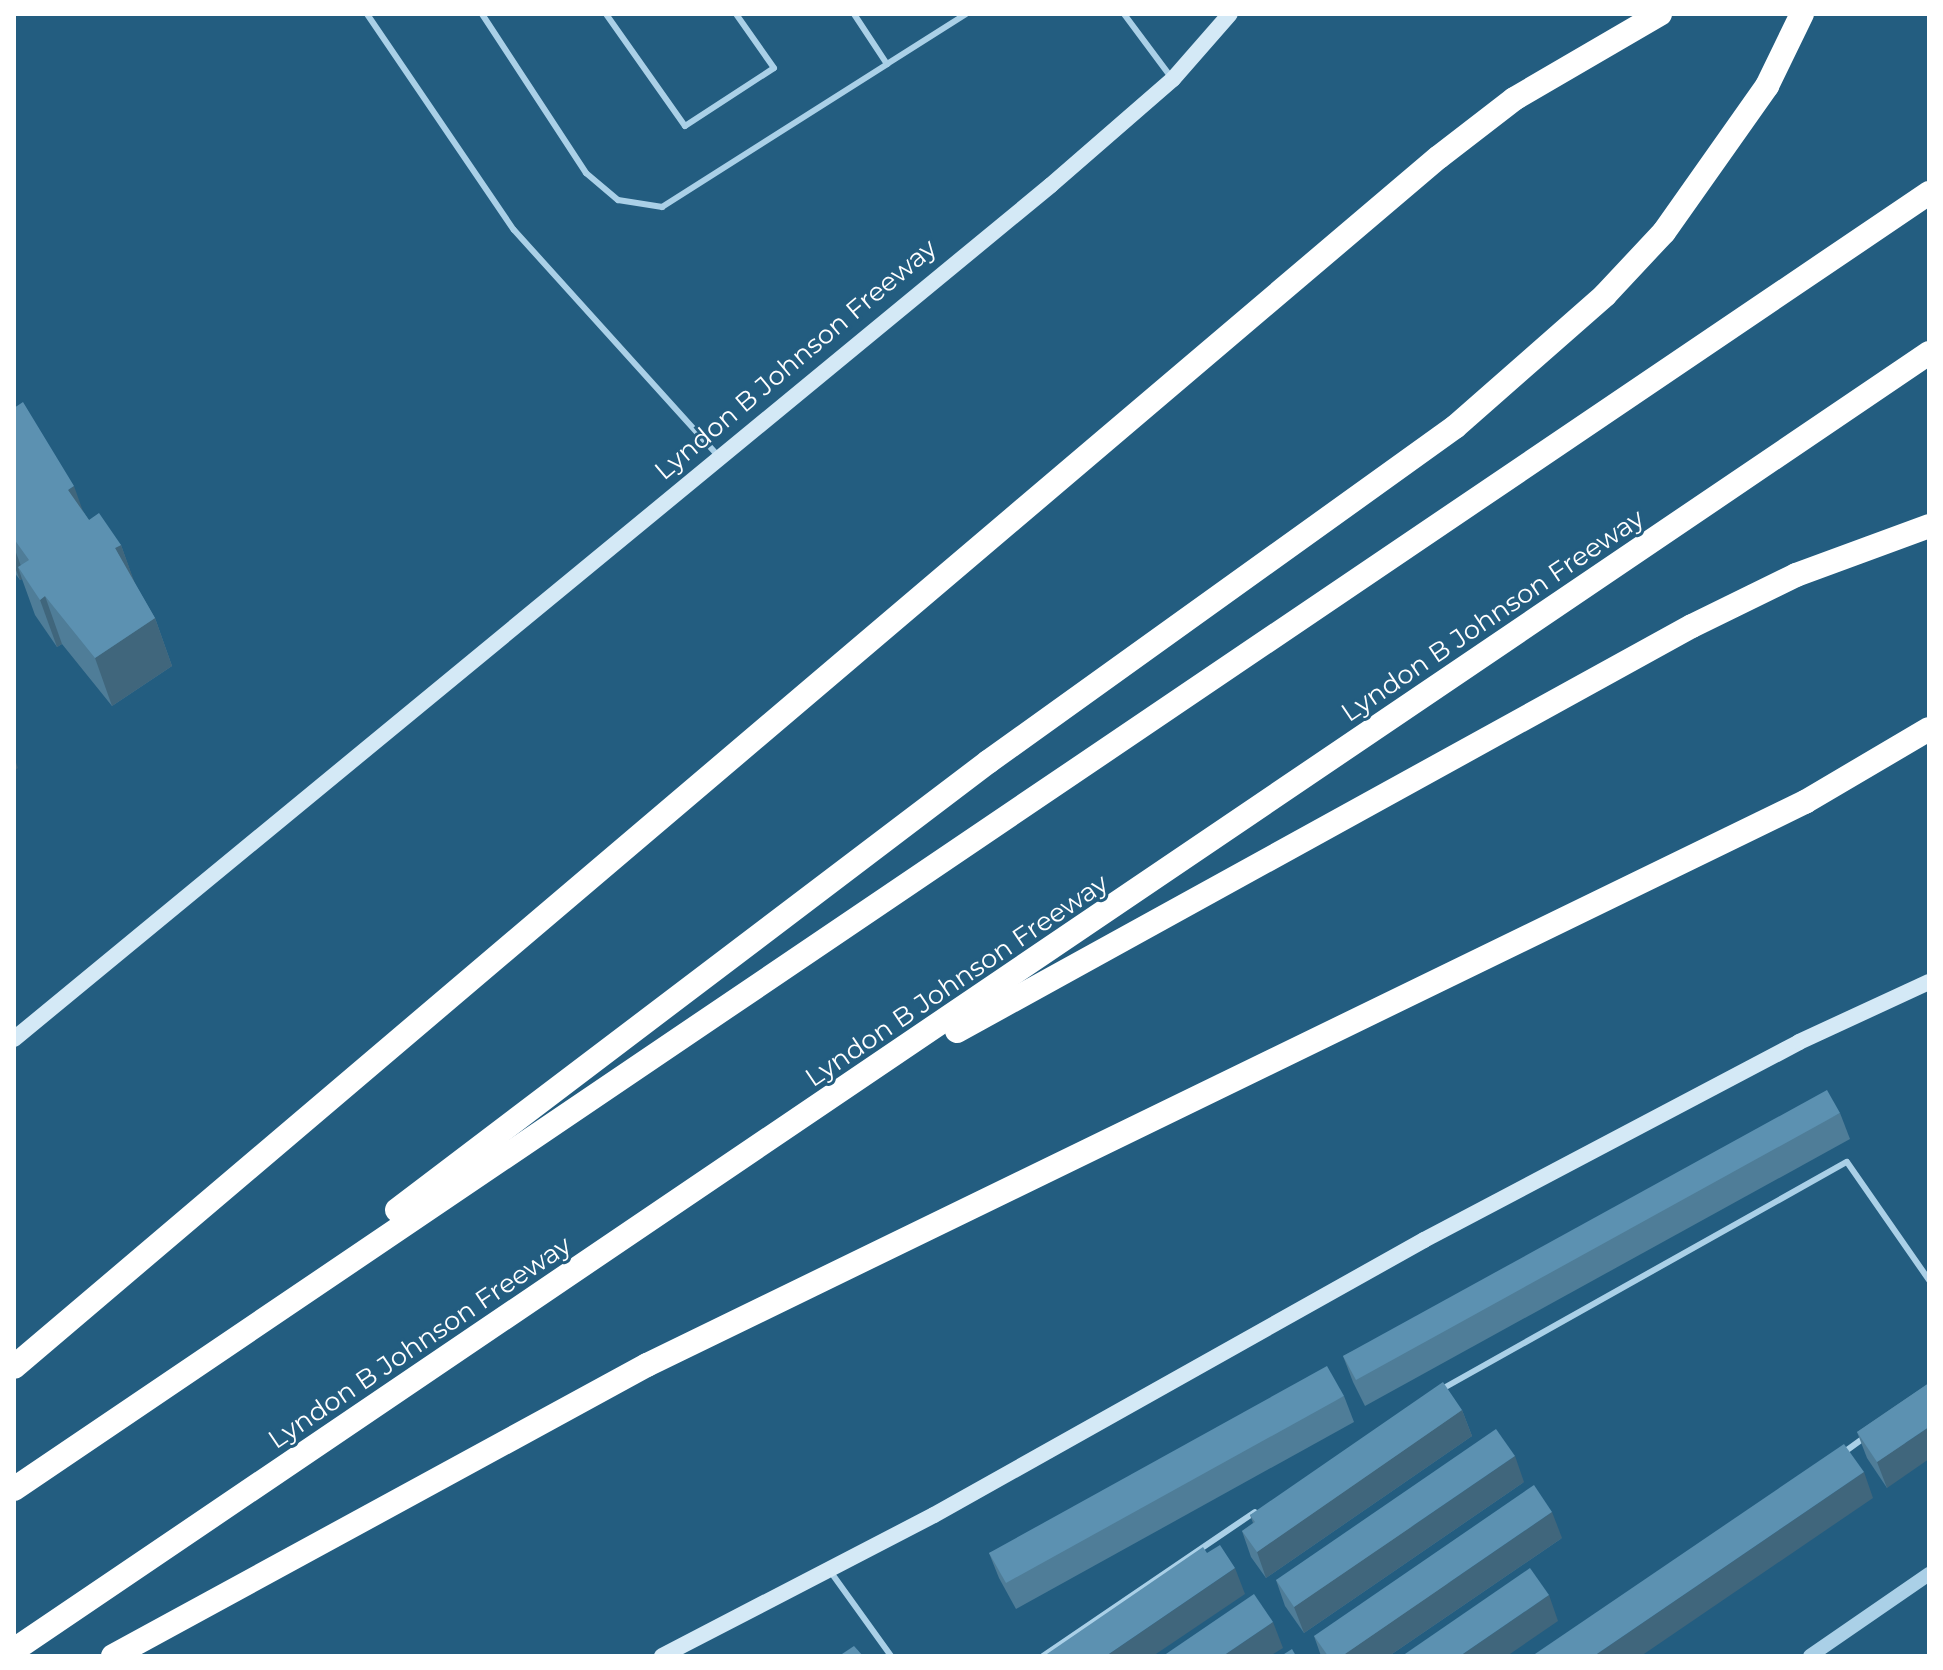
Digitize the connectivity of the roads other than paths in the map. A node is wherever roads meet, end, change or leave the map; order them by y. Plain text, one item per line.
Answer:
1 (367, 14) edge
2 (482, 14) edge
3 (606, 14) edge
4 (736, 14) edge
5 (854, 14) edge
6 (966, 14) edge
7 (1124, 14) edge
8 (1230, 14) edge
9 (1660, 14) edge
10 (1802, 14) edge
11 (887, 64) junction
12 (1173, 79) junction
13 (1929, 193) edge
14 (1929, 353) edge
15 (720, 459) junction
16 (1929, 526) edge
17 (1929, 729) edge
18 (1929, 982) edge
19 (14, 1039) edge
20 (835, 1098) junction
21 (1929, 1280) edge
22 (14, 1367) edge
23 (176, 1378) junction
24 (1437, 1392) edge
25 (1877, 1429) edge
26 (1838, 1456) edge
27 (14, 1489) edge
28 (1267, 1504) edge
29 (829, 1569) junction
30 (1929, 1574) edge
31 (14, 1650) edge
32 (121, 1652) edge
33 (662, 1656) edge
34 (891, 1656) edge
35 (1043, 1656) edge
36 (1810, 1656) edge

1 - 15 lane
2 - 11 lane
3 - 4 lane
5 - 11 lane
6 - 11 lane
7 - 12 lane
8 - 12 main road, Lyndon B Johnson Freeway
9 - 22 highway
10 - 23 highway
12 - 15 main road, Lyndon B Johnson Freeway
13 - 23 highway
14 - 20 highway, Lyndon B Johnson Freeway
15 - 19 main road, Lyndon B Johnson Freeway
16 - 20 highway
17 - 32 highway
18 - 29 main road
20 - 31 highway, Lyndon B Johnson Freeway
21 - 24 lane
23 - 27 highway
25 - 26 lane
28 - 35 lane
29 - 33 main road
29 - 34 lane
30 - 36 street

